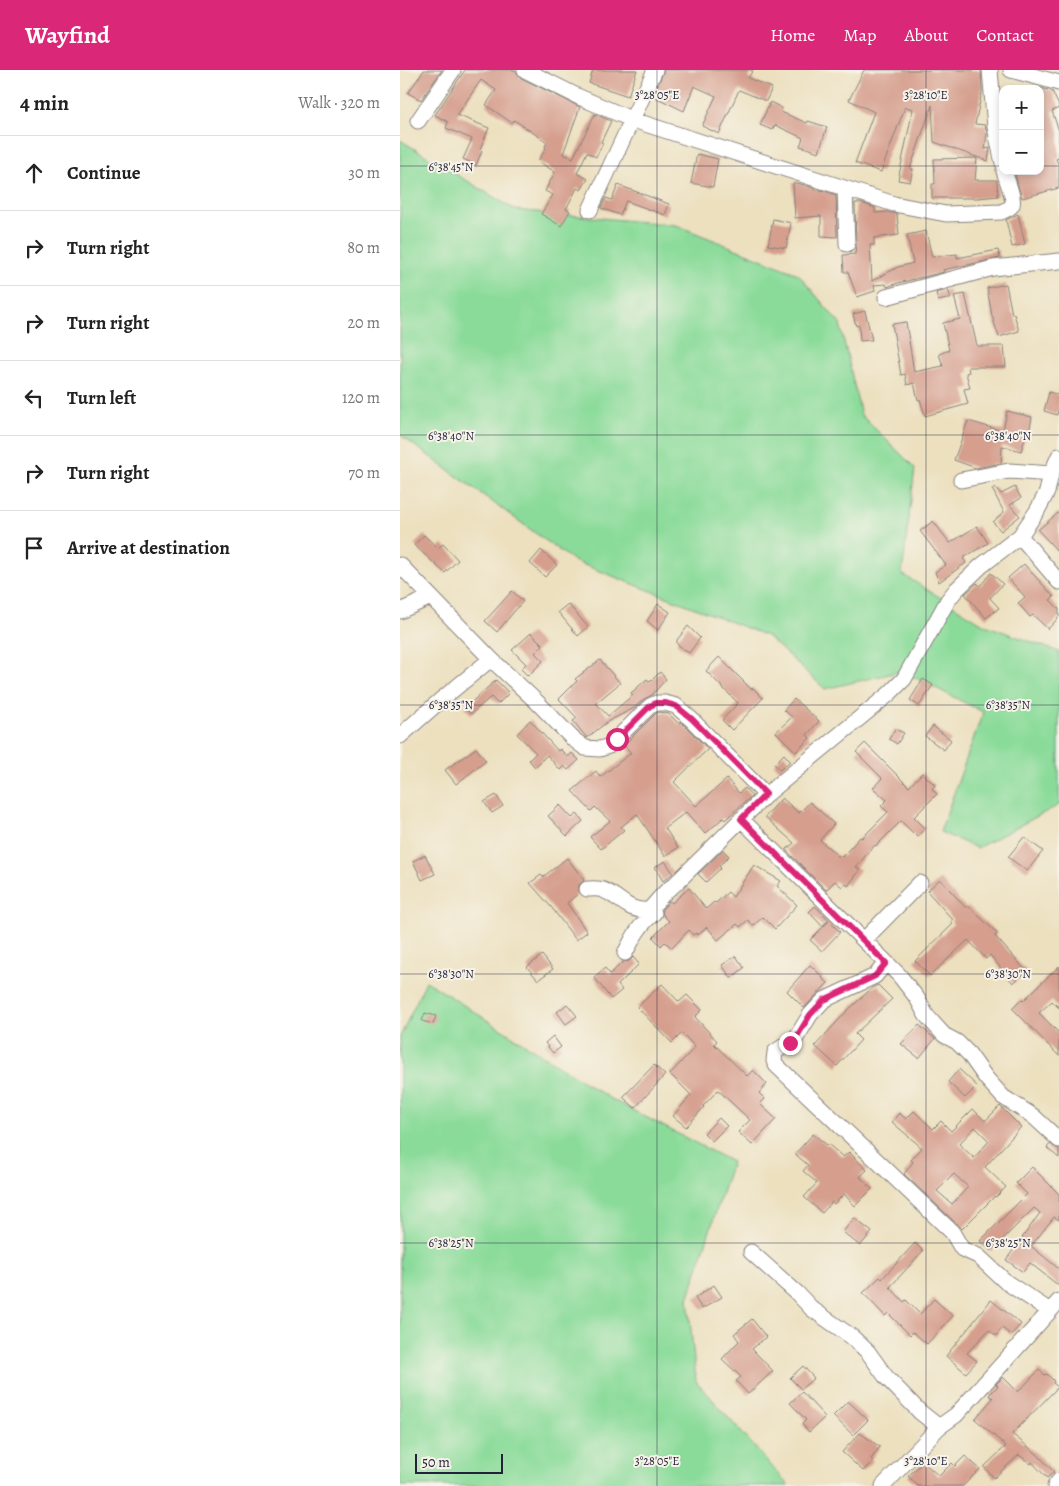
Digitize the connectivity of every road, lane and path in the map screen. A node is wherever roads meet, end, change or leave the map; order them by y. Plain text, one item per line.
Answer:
1 (454, 70) edge
2 (524, 70) edge
3 (655, 70) edge
4 (990, 70) edge
5 (1011, 70) edge
6 (1059, 83) edge
7 (633, 120) junction
8 (418, 121) dead end
9 (999, 145) edge
10 (1005, 175) edge
11 (845, 188) junction
12 (590, 210) dead end
13 (847, 244) dead end
14 (1059, 261) edge
15 (886, 297) dead end
16 (1059, 456) edge
17 (1051, 474) junction
18 (961, 480) dead end
19 (1020, 536) junction
20 (400, 565) edge
21 (1059, 582) edge
22 (431, 597) junction
23 (400, 611) edge
24 (491, 659) junction
25 (400, 736) edge
26 (766, 794) junction
27 (741, 819) junction
28 (920, 884) dead end
29 (587, 889) dead end
30 (649, 910) junction
31 (864, 940) junction
32 (625, 954) dead end
33 (886, 963) junction
34 (1059, 1140) edge
35 (751, 1252) dead end
36 (1054, 1306) edge
37 (939, 1427) junction
38 (1059, 1482) edge
39 (883, 1486) edge
40 (1054, 1486) edge

1 - 8 street
2 - 7 street
3 - 7 street
4 - 9 street
5 - 6 street
7 - 11 street
7 - 12 street
10 - 11 street
11 - 13 street
14 - 15 street
16 - 17 street
17 - 18 street
17 - 19 street
19 - 21 street
19 - 26 street
20 - 22 street
22 - 23 street
22 - 24 street
24 - 25 street
24 - 26 street
26 - 27 street
27 - 30 street
27 - 31 street
28 - 31 street
29 - 30 street
30 - 32 street
31 - 33 street
33 - 34 street
33 - 36 street
35 - 37 street
36 - 37 street
37 - 39 street
38 - 40 street

